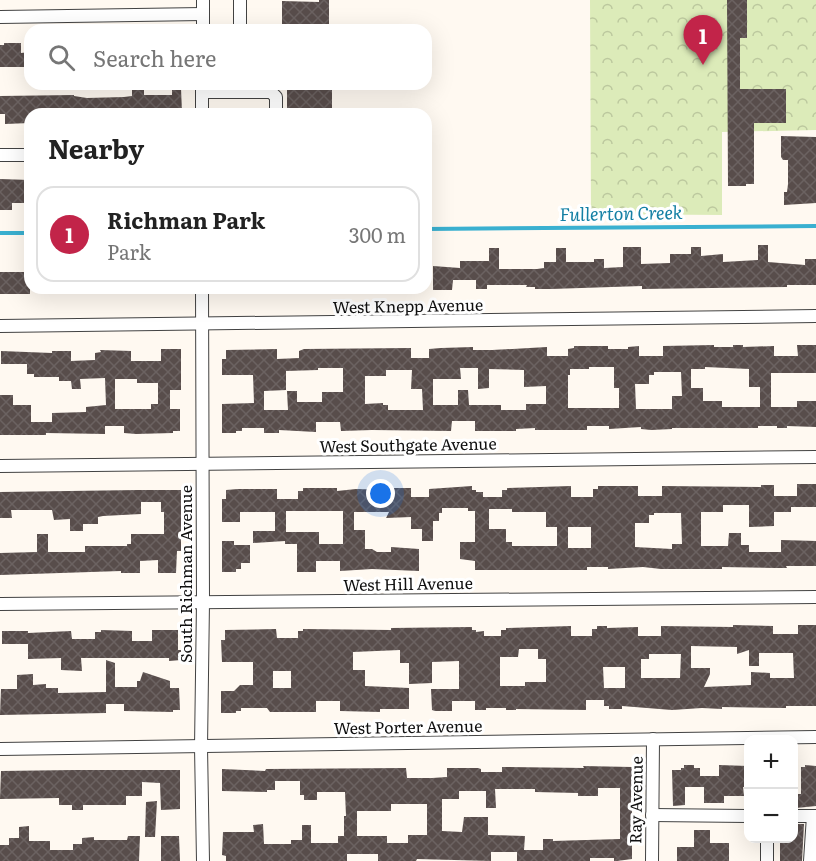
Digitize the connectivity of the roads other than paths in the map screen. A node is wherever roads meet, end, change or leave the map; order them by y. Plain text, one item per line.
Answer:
1 (203, 0) edge
2 (240, 0) edge
3 (203, 14) junction
4 (0, 17) edge
5 (203, 24) edge
6 (240, 24) edge
7 (202, 90) edge
8 (236, 90) edge
9 (202, 108) edge
10 (276, 108) edge
11 (0, 155) edge
12 (24, 155) edge
13 (202, 294) edge
14 (816, 316) edge
15 (202, 325) junction
16 (0, 326) edge
17 (816, 458) edge
18 (203, 464) junction
19 (0, 466) edge
20 (816, 597) edge
21 (203, 602) junction
22 (0, 604) edge
23 (816, 737) edge
24 (653, 739) junction
25 (201, 747) junction
26 (0, 749) edge
27 (652, 815) junction
28 (744, 816) edge
29 (798, 816) edge
30 (814, 816) edge
31 (767, 843) edge
32 (203, 861) edge
33 (652, 861) edge
34 (767, 861) edge
35 (810, 861) edge

1 - 3 street
2 - 6 street
3 - 4 street
3 - 5 street
7 - 9 street
8 - 10 street
11 - 12 street
13 - 15 street, South Richman Avenue
14 - 15 street, West Knepp Avenue
15 - 16 street, West Knepp Avenue
15 - 18 street, South Richman Avenue
17 - 18 street, West Southgate Avenue
18 - 19 street, West Southgate Avenue
18 - 21 street, South Richman Avenue
20 - 21 street, West Hill Avenue
21 - 22 street, West Hill Avenue
21 - 25 street, South Richman Avenue
23 - 24 street, West Porter Avenue
24 - 25 street, West Porter Avenue
24 - 27 street, Ray Avenue
25 - 26 street, West Porter Avenue
25 - 32 street, South Richman Avenue
27 - 28 street
27 - 33 street, Ray Avenue
29 - 30 street
30 - 35 street
31 - 34 street

